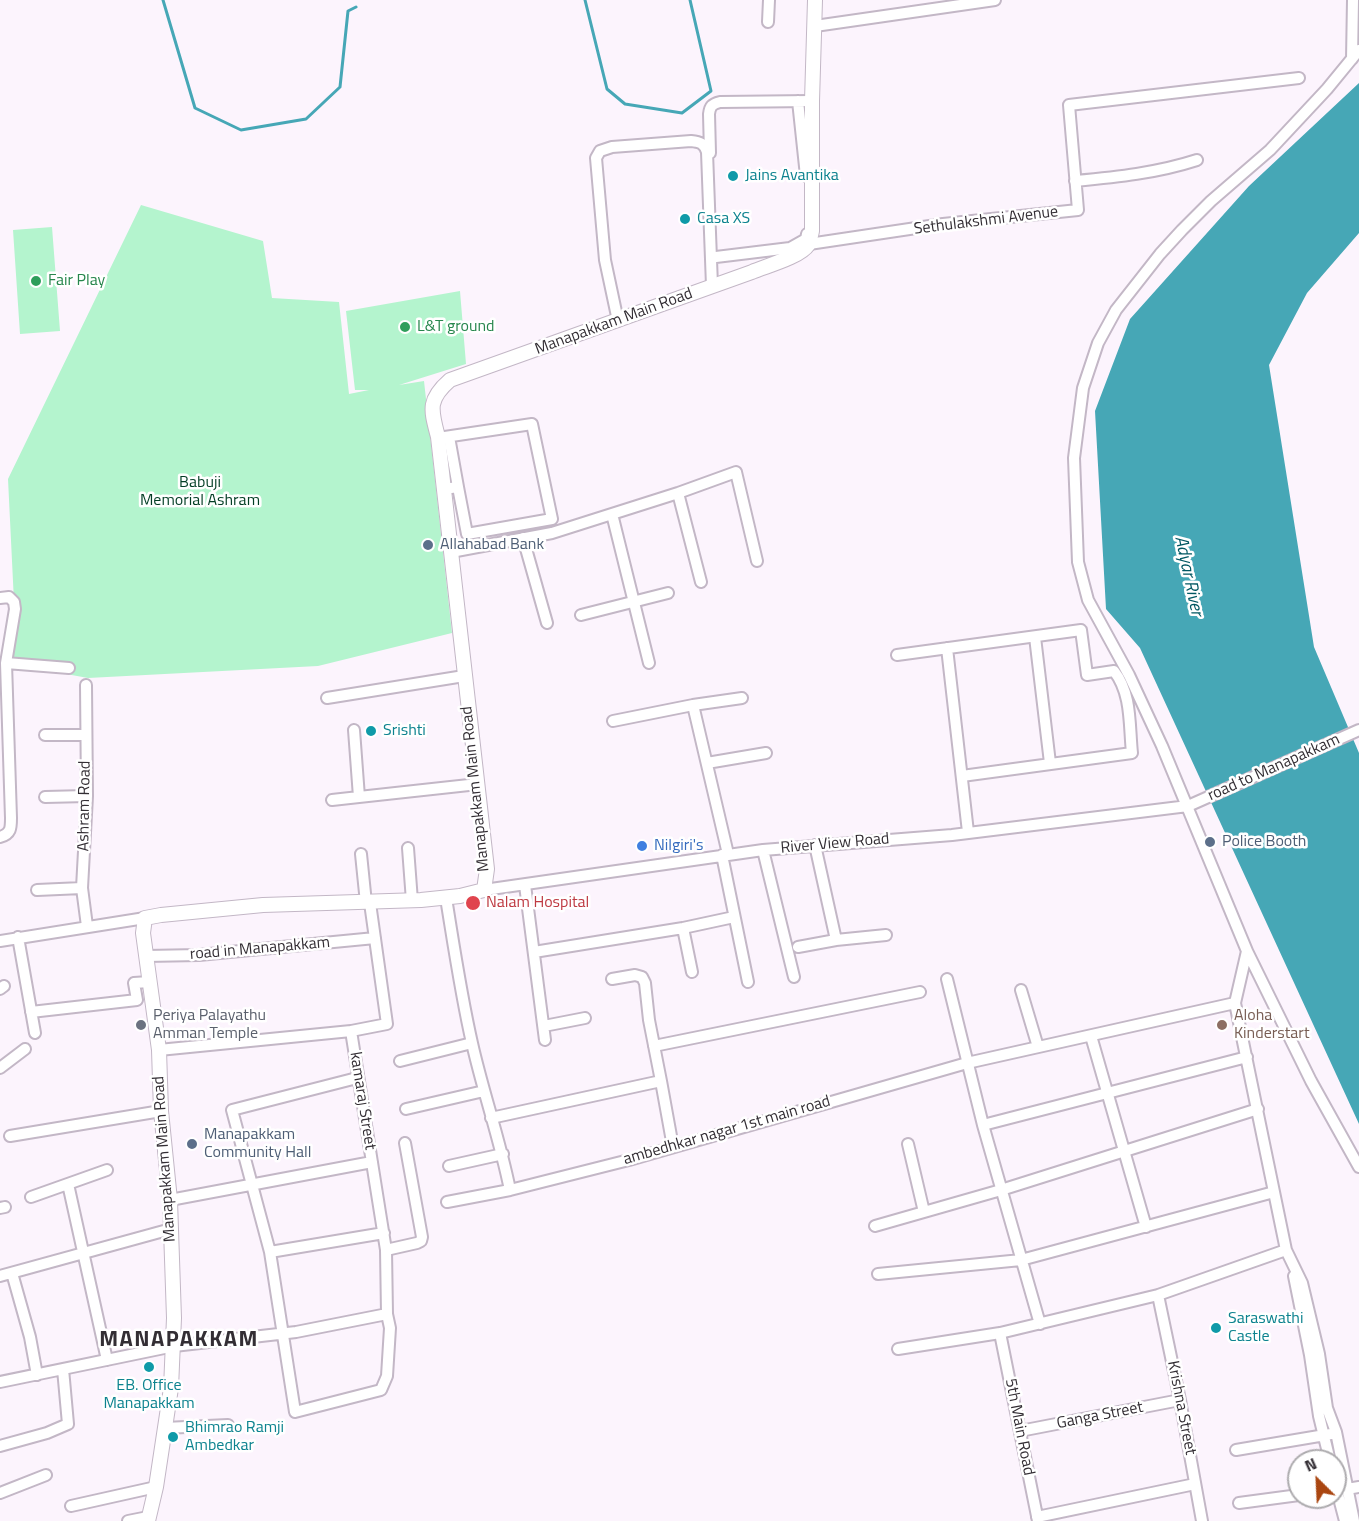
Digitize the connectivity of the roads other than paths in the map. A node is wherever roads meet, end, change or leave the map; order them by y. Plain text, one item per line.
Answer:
1 (769, 0) edge
2 (815, 0) edge
3 (995, 0) edge
4 (1353, 0) edge
5 (768, 22) dead end
6 (815, 26) junction
7 (1359, 50) edge
8 (1352, 59) junction
9 (1299, 78) dead end
10 (805, 101) junction
11 (1197, 160) dead end
12 (1075, 181) junction
13 (808, 244) junction
14 (716, 257) junction
15 (715, 285) junction
16 (618, 321) junction
17 (443, 437) junction
18 (458, 487) junction
19 (444, 489) junction
20 (678, 493) junction
21 (612, 514) junction
22 (524, 538) junction
23 (451, 552) junction
24 (757, 561) dead end
25 (701, 582) dead end
26 (668, 593) dead end
27 (0, 598) edge
28 (633, 602) junction
29 (581, 615) dead end
30 (547, 623) dead end
31 (1035, 636) junction
32 (946, 648) junction
33 (897, 655) dead end
34 (6, 663) junction
35 (649, 663) dead end
36 (69, 668) dead end
37 (464, 676) junction
38 (86, 685) dead end
39 (327, 698) dead end
40 (742, 698) dead end
41 (693, 705) junction
42 (613, 721) dead end
43 (354, 730) dead end
44 (1357, 731) edge
45 (45, 735) dead end
46 (86, 735) junction
47 (766, 753) dead end
48 (707, 763) junction
49 (1050, 763) junction
50 (962, 776) junction
51 (478, 784) junction
52 (87, 796) junction
53 (45, 797) dead end
54 (359, 797) junction
55 (332, 800) dead end
56 (1188, 806) junction
57 (968, 832) junction
58 (0, 837) edge
59 (815, 845) junction
60 (408, 848) dead end
61 (763, 850) junction
62 (361, 854) dead end
63 (725, 855) junction
64 (525, 885) junction
65 (82, 888) junction
66 (37, 890) dead end
67 (484, 890) junction
68 (446, 898) junction
69 (412, 901) junction
70 (368, 903) junction
71 (734, 917) junction
72 (145, 918) junction
73 (87, 926) junction
74 (683, 928) junction
75 (886, 935) dead end
76 (18, 937) junction
77 (375, 938) junction
78 (836, 940) junction
79 (0, 941) edge
80 (798, 947) dead end
81 (1247, 951) junction
82 (534, 952) junction
83 (146, 956) junction
84 (692, 972) dead end
85 (794, 977) dead end
86 (612, 979) dead end
87 (947, 980) dead end
88 (149, 982) junction
89 (748, 982) dead end
90 (1021, 990) dead end
91 (920, 992) dead end
92 (1235, 1003) junction
93 (31, 1012) junction
94 (585, 1018) dead end
95 (544, 1026) junction
96 (351, 1031) junction
97 (35, 1033) dead end
98 (1091, 1036) junction
99 (545, 1040) dead end
100 (472, 1043) junction
101 (654, 1046) junction
102 (1038, 1047) junction
103 (25, 1049) dead end
104 (159, 1050) junction
105 (1246, 1057) junction
106 (400, 1061) dead end
107 (967, 1063) junction
108 (0, 1068) edge
109 (357, 1078) junction
110 (661, 1081) junction
111 (484, 1090) junction
112 (1107, 1093) junction
113 (406, 1109) dead end
114 (1258, 1109) junction
115 (161, 1111) junction
116 (491, 1118) junction
117 (983, 1125) junction
118 (10, 1136) dead end
119 (405, 1143) dead end
120 (908, 1144) dead end
121 (673, 1147) junction
122 (1124, 1151) junction
123 (503, 1154) junction
124 (372, 1162) junction
125 (448, 1166) dead end
126 (1359, 1167) edge
127 (107, 1170) dead end
128 (68, 1184) junction
129 (250, 1184) junction
130 (510, 1190) junction
131 (1001, 1190) junction
132 (1274, 1192) junction
133 (31, 1197) dead end
134 (170, 1200) junction
135 (447, 1202) dead end
136 (924, 1212) junction
137 (875, 1226) dead end
138 (1146, 1227) junction
139 (171, 1229) junction
140 (384, 1233) junction
141 (386, 1250) junction
142 (1286, 1250) junction
143 (270, 1252) junction
144 (83, 1253) junction
145 (1021, 1260) junction
146 (12, 1273) junction
147 (878, 1274) dead end
148 (0, 1276) edge
149 (1158, 1295) junction
150 (387, 1314) junction
151 (1040, 1324) junction
152 (1000, 1333) junction
153 (281, 1334) junction
154 (174, 1346) junction
155 (898, 1349) dead end
156 (1314, 1355) junction
157 (107, 1360) junction
158 (63, 1369) junction
159 (37, 1375) junction
160 (0, 1382) edge
161 (1180, 1400) junction
162 (228, 1425) dead end
163 (165, 1428) junction
164 (1020, 1431) junction
165 (1335, 1432) junction
166 (1324, 1436) junction
167 (0, 1446) edge
168 (1327, 1449) edge
169 (1337, 1449) edge
170 (1236, 1450) dead end
171 (46, 1475) dead end
172 (1195, 1484) junction
173 (156, 1487) junction
174 (0, 1493) edge
175 (1287, 1497) edge
176 (1347, 1500) edge
177 (1239, 1503) dead end
178 (71, 1506) dead end
179 (148, 1519) edge
180 (1037, 1519) edge
181 (128, 1521) edge
182 (1202, 1521) edge
183 (1354, 1521) edge

1 - 5 street
2 - 6 main road
3 - 6 street
4 - 8 street
6 - 10 main road
7 - 8 street
8 - 56 street
9 - 12 street, Sethulakshmi Avenue
10 - 13 main road
10 - 14 street
10 - 14 street
11 - 12 street
12 - 13 street, Sethulakshmi Avenue
13 - 15 main road, Manapakkam Main Road
14 - 15 street
15 - 16 main road, Manapakkam Main Road
15 - 16 street
16 - 17 main road, Manapakkam Main Road
17 - 18 street
17 - 18 street
17 - 19 main road, Manapakkam Main Road
18 - 19 street
19 - 23 main road, Manapakkam Main Road
20 - 21 street
20 - 24 street
20 - 25 street
21 - 22 street
21 - 28 street
22 - 23 street
22 - 30 street
23 - 37 main road, Manapakkam Main Road
26 - 28 street
27 - 34 street
28 - 29 street
28 - 35 street
31 - 32 street
31 - 49 street
31 - 49 street
32 - 33 street
32 - 50 street
34 - 36 street
34 - 58 street
37 - 39 street
37 - 51 main road, Manapakkam Main Road
38 - 46 street, Ashram Road
40 - 41 street
41 - 42 street
41 - 48 street
43 - 54 street
44 - 56 street, road to Manapakkam
45 - 46 street
46 - 52 street, Ashram Road
47 - 48 street
48 - 63 street
49 - 50 street
50 - 57 street
51 - 54 street
51 - 67 main road, Manapakkam Main Road
52 - 53 street
52 - 65 street, Ashram Road
54 - 55 street
56 - 57 street, River View Road
56 - 81 street
57 - 59 street, River View Road
59 - 61 street, River View Road
59 - 78 street
60 - 69 street
61 - 63 street, River View Road
61 - 85 street
62 - 70 street, kamaraj Street
63 - 64 street, River View Road
63 - 71 street
64 - 67 street, River View Road
64 - 82 street
65 - 66 street
65 - 73 street, Ashram Road
67 - 68 main road, Manapakkam Main Road
68 - 69 main road, Manapakkam Main Road
68 - 100 street
69 - 70 main road, Manapakkam Main Road
70 - 72 main road, Manapakkam Main Road
70 - 77 street, kamaraj Street
71 - 74 street
71 - 89 street
72 - 73 street
72 - 83 main road, Manapakkam Main Road
73 - 76 street
74 - 82 street
74 - 84 street
75 - 78 street
76 - 79 street
76 - 93 street
77 - 83 street, road in Manapakkam
77 - 96 street, kamaraj Street
78 - 80 street
81 - 92 street
81 - 126 street
82 - 95 street
83 - 88 main road, Manapakkam Main Road
86 - 101 street
87 - 107 street
88 - 93 street
88 - 104 main road, Manapakkam Main Road
90 - 102 street
91 - 101 street
92 - 98 street, ambedhkar nagar 1st main road
92 - 105 street
93 - 97 street
94 - 95 street
95 - 99 street
96 - 104 street
96 - 109 street, kamaraj Street
98 - 102 street, ambedhkar nagar 1st main road
98 - 112 street
100 - 106 street
100 - 111 street
101 - 110 street
102 - 107 street, ambedhkar nagar 1st main road
103 - 108 street
104 - 115 main road, Manapakkam Main Road
105 - 112 street
105 - 114 street
107 - 117 street
107 - 121 street, ambedhkar nagar 1st main road
109 - 124 street, kamaraj Street
109 - 129 street
110 - 116 street
110 - 121 street
111 - 113 street
111 - 116 street
112 - 117 street
112 - 122 street
114 - 122 street
114 - 132 street
115 - 118 street
115 - 134 main road, Manapakkam Main Road
116 - 123 street
117 - 131 street
119 - 141 street
120 - 136 street
121 - 130 street, ambedhkar nagar 1st main road
122 - 131 street
122 - 138 street
123 - 125 street
123 - 130 street
124 - 129 street
124 - 140 street, kamaraj Street
127 - 128 street
128 - 133 street
128 - 144 street
129 - 134 street
129 - 143 street
130 - 135 street, ambedhkar nagar 1st main road
131 - 136 street
131 - 145 street
132 - 138 street
132 - 142 street
134 - 139 main road, Manapakkam Main Road
136 - 137 street
138 - 145 street
139 - 144 street
139 - 154 main road, Manapakkam Main Road
140 - 141 street, kamaraj Street
140 - 143 street
141 - 150 street, kamaraj Street
142 - 149 street
142 - 156 street
143 - 153 street
144 - 146 street
144 - 157 street
145 - 147 street
145 - 151 street
146 - 148 street
146 - 159 street
149 - 151 street
149 - 161 street, Krishna Street
150 - 153 street
150 - 153 street, kamaraj Street
151 - 152 street
152 - 155 street
152 - 164 street, 5th Main Road
153 - 154 street
154 - 157 street
154 - 163 main road, Manapakkam Main Road
156 - 165 street
156 - 166 street
157 - 158 street
158 - 159 street
158 - 167 street
159 - 160 street
161 - 164 street, Ganga Street
161 - 172 street, Krishna Street
162 - 163 street
163 - 173 main road, Manapakkam Main Road
164 - 180 street, 5th Main Road
165 - 166 street
165 - 169 street
166 - 168 street
166 - 170 street
171 - 174 street
172 - 180 street
172 - 182 street, Krishna Street
173 - 178 street
173 - 179 main road, Manapakkam Main Road
175 - 177 street
176 - 183 street
179 - 181 street

